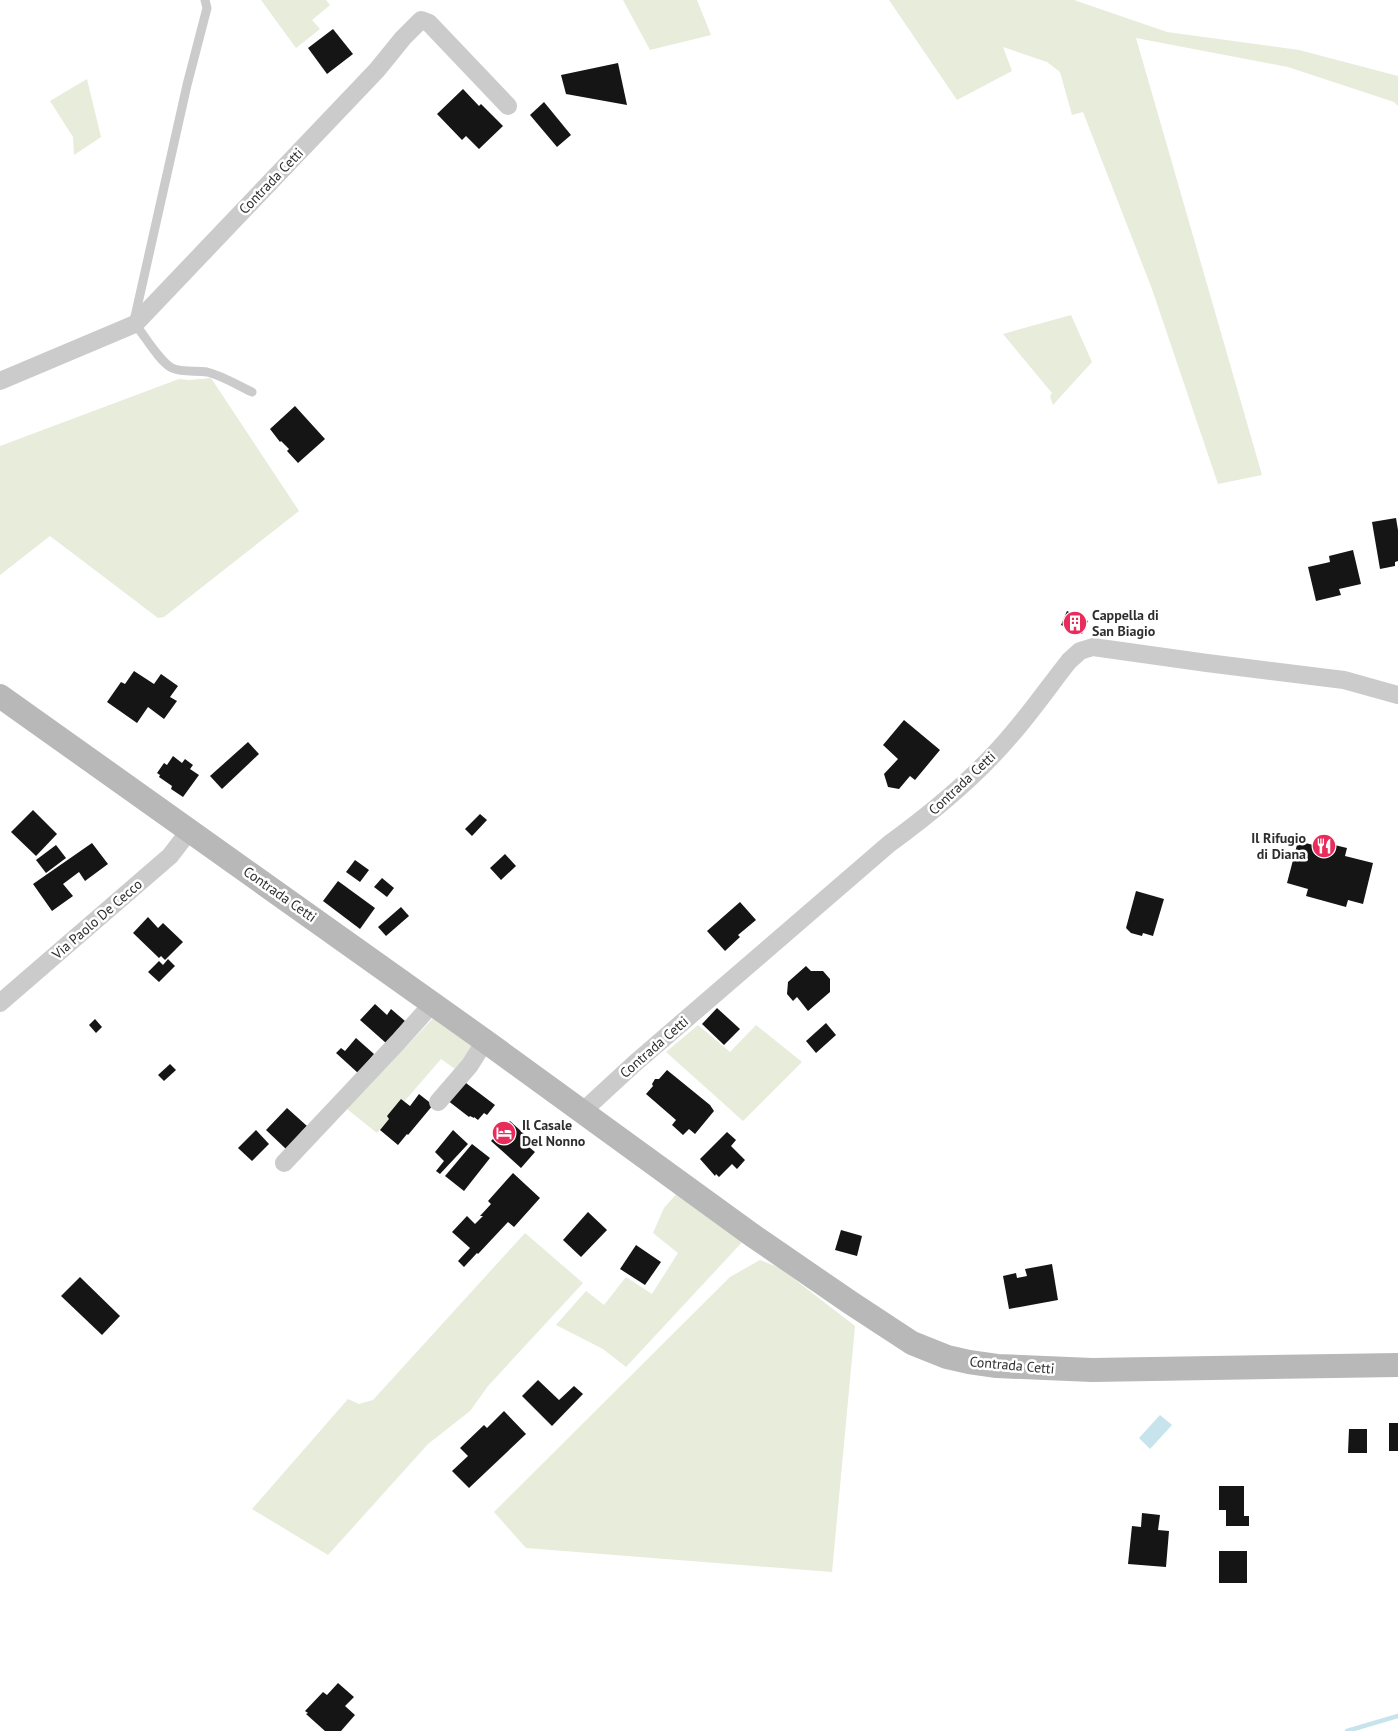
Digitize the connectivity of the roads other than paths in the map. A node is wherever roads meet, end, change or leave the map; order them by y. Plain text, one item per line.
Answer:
1 (205, 0) edge
2 (508, 106) dead end
3 (134, 324) junction
4 (0, 381) edge
5 (252, 392) dead end
6 (1398, 695) edge
7 (0, 696) edge
8 (190, 830) junction
9 (0, 1003) edge
10 (432, 1003) junction
11 (485, 1040) junction
12 (438, 1102) dead end
13 (583, 1111) junction
14 (284, 1163) dead end
15 (1398, 1366) edge

1 - 3 lane
2 - 3 street, Contrada Cetti
3 - 4 street, Contrada Cetti
3 - 5 lane
6 - 13 street, Contrada Cetti
7 - 8 main road, Contrada Cetti
8 - 9 street, Via Paolo De Cecco
8 - 10 main road, Contrada Cetti
10 - 11 main road, Contrada Cetti
10 - 14 street
11 - 12 street
11 - 13 main road, Contrada Cetti
13 - 15 main road, Contrada Cetti

